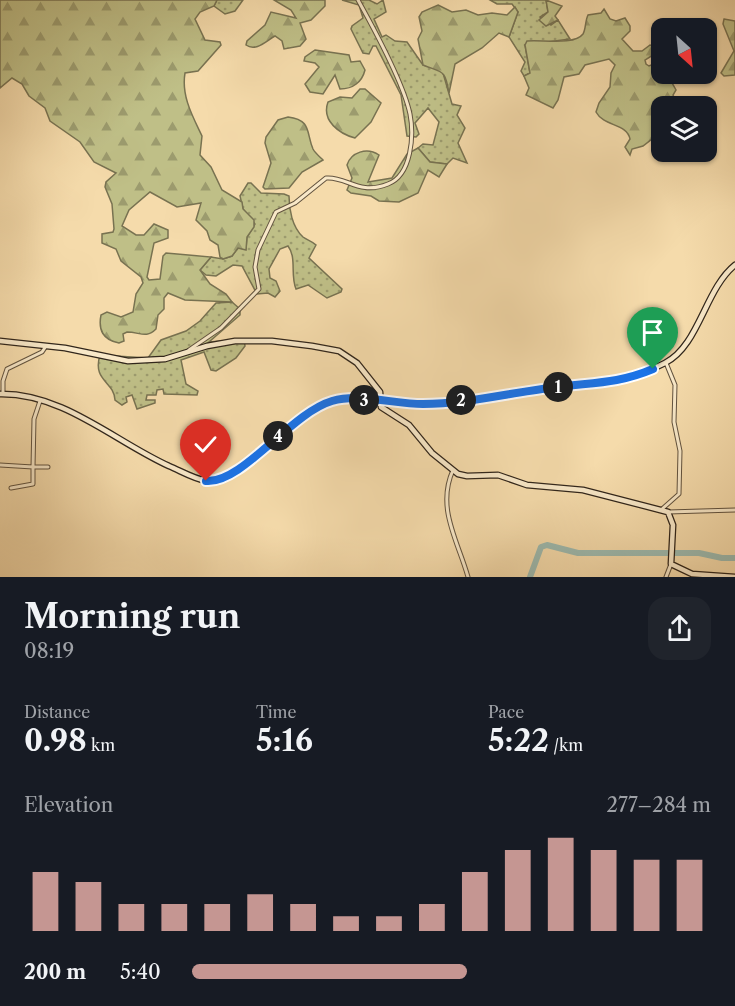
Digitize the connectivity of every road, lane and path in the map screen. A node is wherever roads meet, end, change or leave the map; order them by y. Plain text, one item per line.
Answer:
1 (358, 0) edge
2 (735, 264) edge
3 (0, 340) edge
4 (46, 346) junction
5 (189, 350) junction
6 (666, 363) junction
7 (2, 394) edge
8 (381, 400) junction
9 (40, 401) junction
10 (0, 465) edge
11 (33, 467) junction
12 (48, 467) dead end
13 (453, 470) junction
14 (11, 488) dead end
15 (660, 510) junction
16 (735, 510) edge
17 (668, 512) junction
18 (671, 562) junction
19 (468, 577) edge
20 (666, 577) edge
21 (735, 577) edge

1 - 5 street
2 - 6 main road
3 - 4 main road
4 - 5 main road
4 - 7 street
5 - 8 main road
6 - 8 main road
6 - 15 street
7 - 9 main road
8 - 9 main road
8 - 13 main road
9 - 11 street
10 - 11 street
11 - 12 street
11 - 14 street
13 - 15 main road
13 - 19 street
15 - 17 main road
16 - 17 street
17 - 18 main road
18 - 20 street
18 - 21 main road

